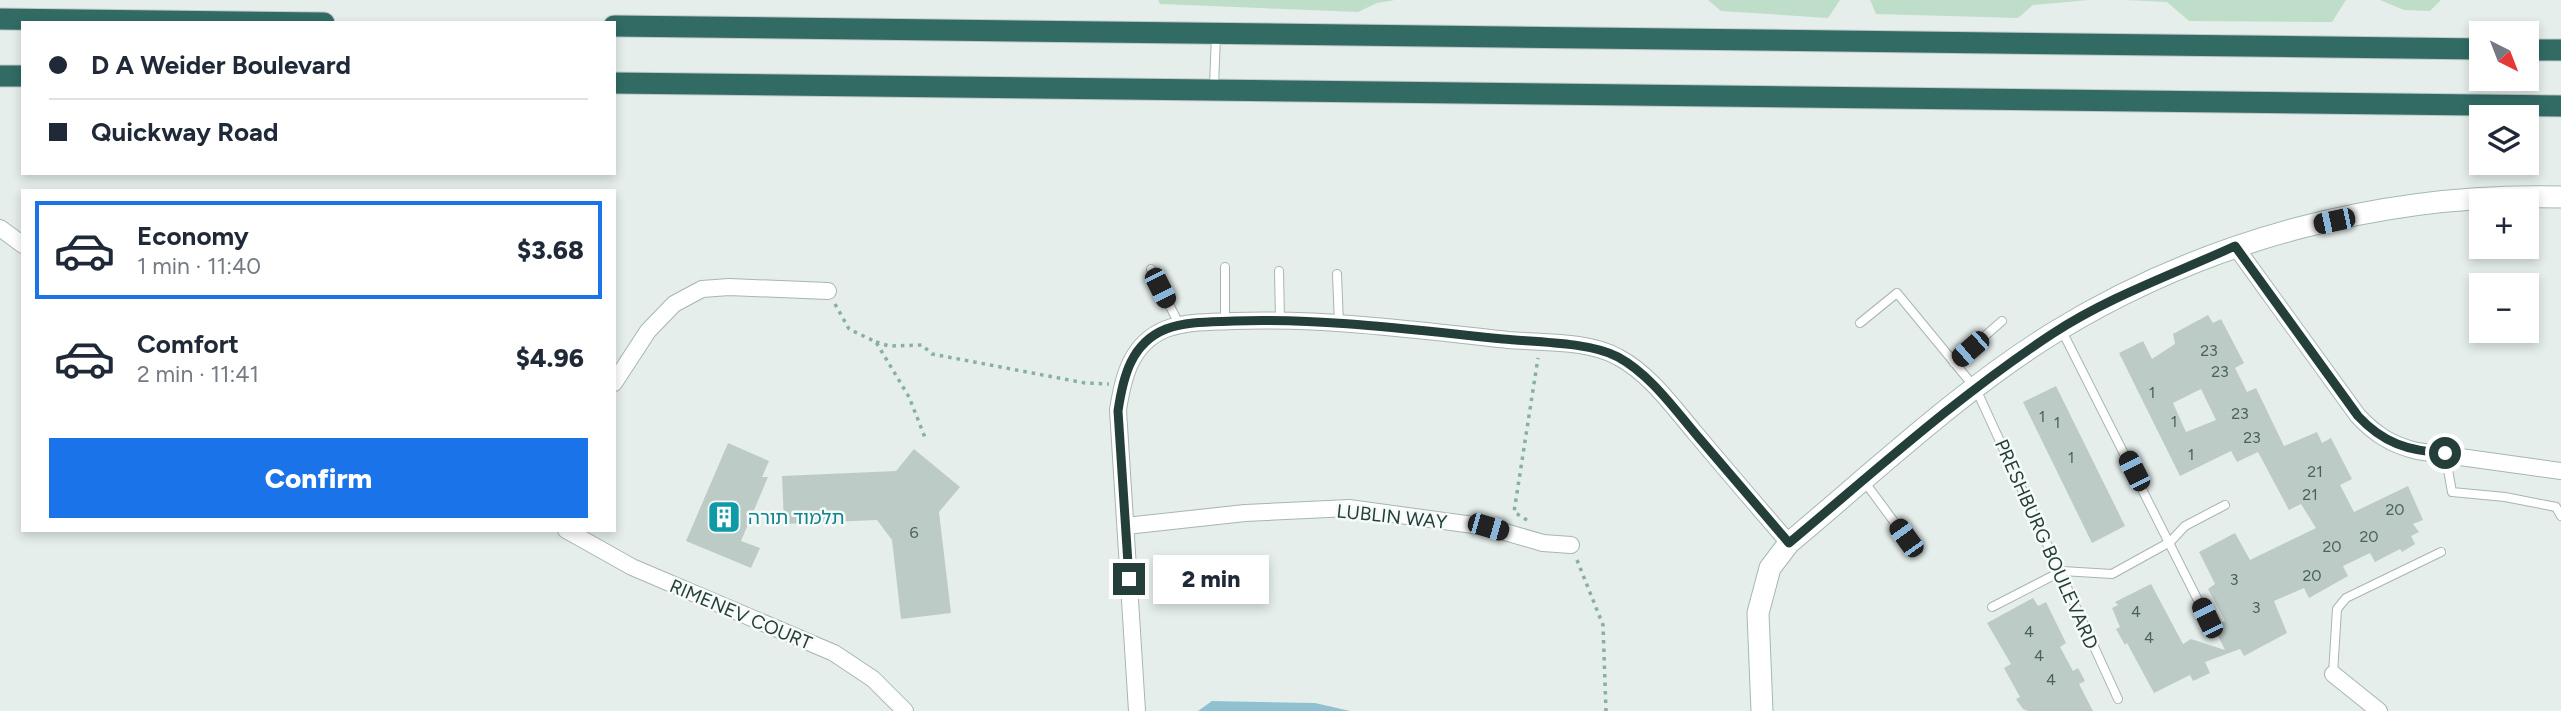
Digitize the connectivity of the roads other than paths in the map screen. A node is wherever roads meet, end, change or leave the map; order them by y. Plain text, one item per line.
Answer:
1 (0, 19) edge
2 (162, 21) edge
3 (616, 26) edge
4 (1216, 33) junction
5 (2469, 49) edge
6 (2539, 50) edge
7 (2561, 50) edge
8 (0, 76) edge
9 (21, 76) edge
10 (616, 83) edge
11 (1214, 90) junction
12 (2561, 106) edge
13 (2561, 197) edge
14 (0, 228) edge
15 (21, 244) edge
16 (2235, 246) junction
17 (1225, 267) dead end
18 (1151, 270) dead end
19 (1279, 271) dead end
20 (1337, 274) dead end
21 (828, 291) road end
22 (1225, 321) junction
23 (1280, 321) junction
24 (2002, 321) dead end
25 (1860, 323) dead end
26 (1339, 324) junction
27 (1180, 326) junction
28 (2062, 328) junction
29 (1954, 363) junction
30 (616, 380) edge
31 (1976, 389) junction
32 (2445, 453) junction
33 (2561, 471) edge
34 (1864, 481) junction
35 (2225, 505) dead end
36 (2561, 516) edge
37 (1126, 526) junction
38 (569, 532) edge
39 (1906, 538) dead end
40 (2170, 542) junction
41 (1789, 543) junction
42 (1571, 545) road end
43 (2441, 552) dead end
44 (2062, 571) junction
45 (1992, 607) dead end
46 (2207, 618) dead end
47 (2333, 674) joint
48 (2118, 699) dead end
49 (905, 711) edge
50 (1137, 711) edge
51 (1762, 711) edge
52 (2379, 711) edge

1 - 2 highway
3 - 4 highway
4 - 5 highway
4 - 11 lane
6 - 7 highway
8 - 9 highway
10 - 11 highway
11 - 12 highway
13 - 16 street
14 - 15 street
16 - 28 street
16 - 32 street
17 - 22 lane
18 - 27 lane
19 - 23 lane
20 - 26 lane
21 - 30 street
22 - 23 street
22 - 27 street
23 - 26 street
24 - 29 lane
25 - 29 lane, PRESHBURG BOULEVARD
26 - 41 street
27 - 37 street
28 - 31 street
28 - 40 lane
29 - 31 lane, PRESHBURG BOULEVARD
31 - 34 street
31 - 44 lane, PRESHBURG BOULEVARD
32 - 33 street
32 - 36 lane
34 - 39 lane
34 - 41 street
35 - 40 lane
37 - 42 street, LUBLIN WAY
37 - 50 street
38 - 49 street, RIMENEV COURT
40 - 44 lane
40 - 46 lane
41 - 51 street
43 - 47 lane
44 - 45 lane
44 - 48 lane, PRESHBURG BOULEVARD
47 - 52 street

